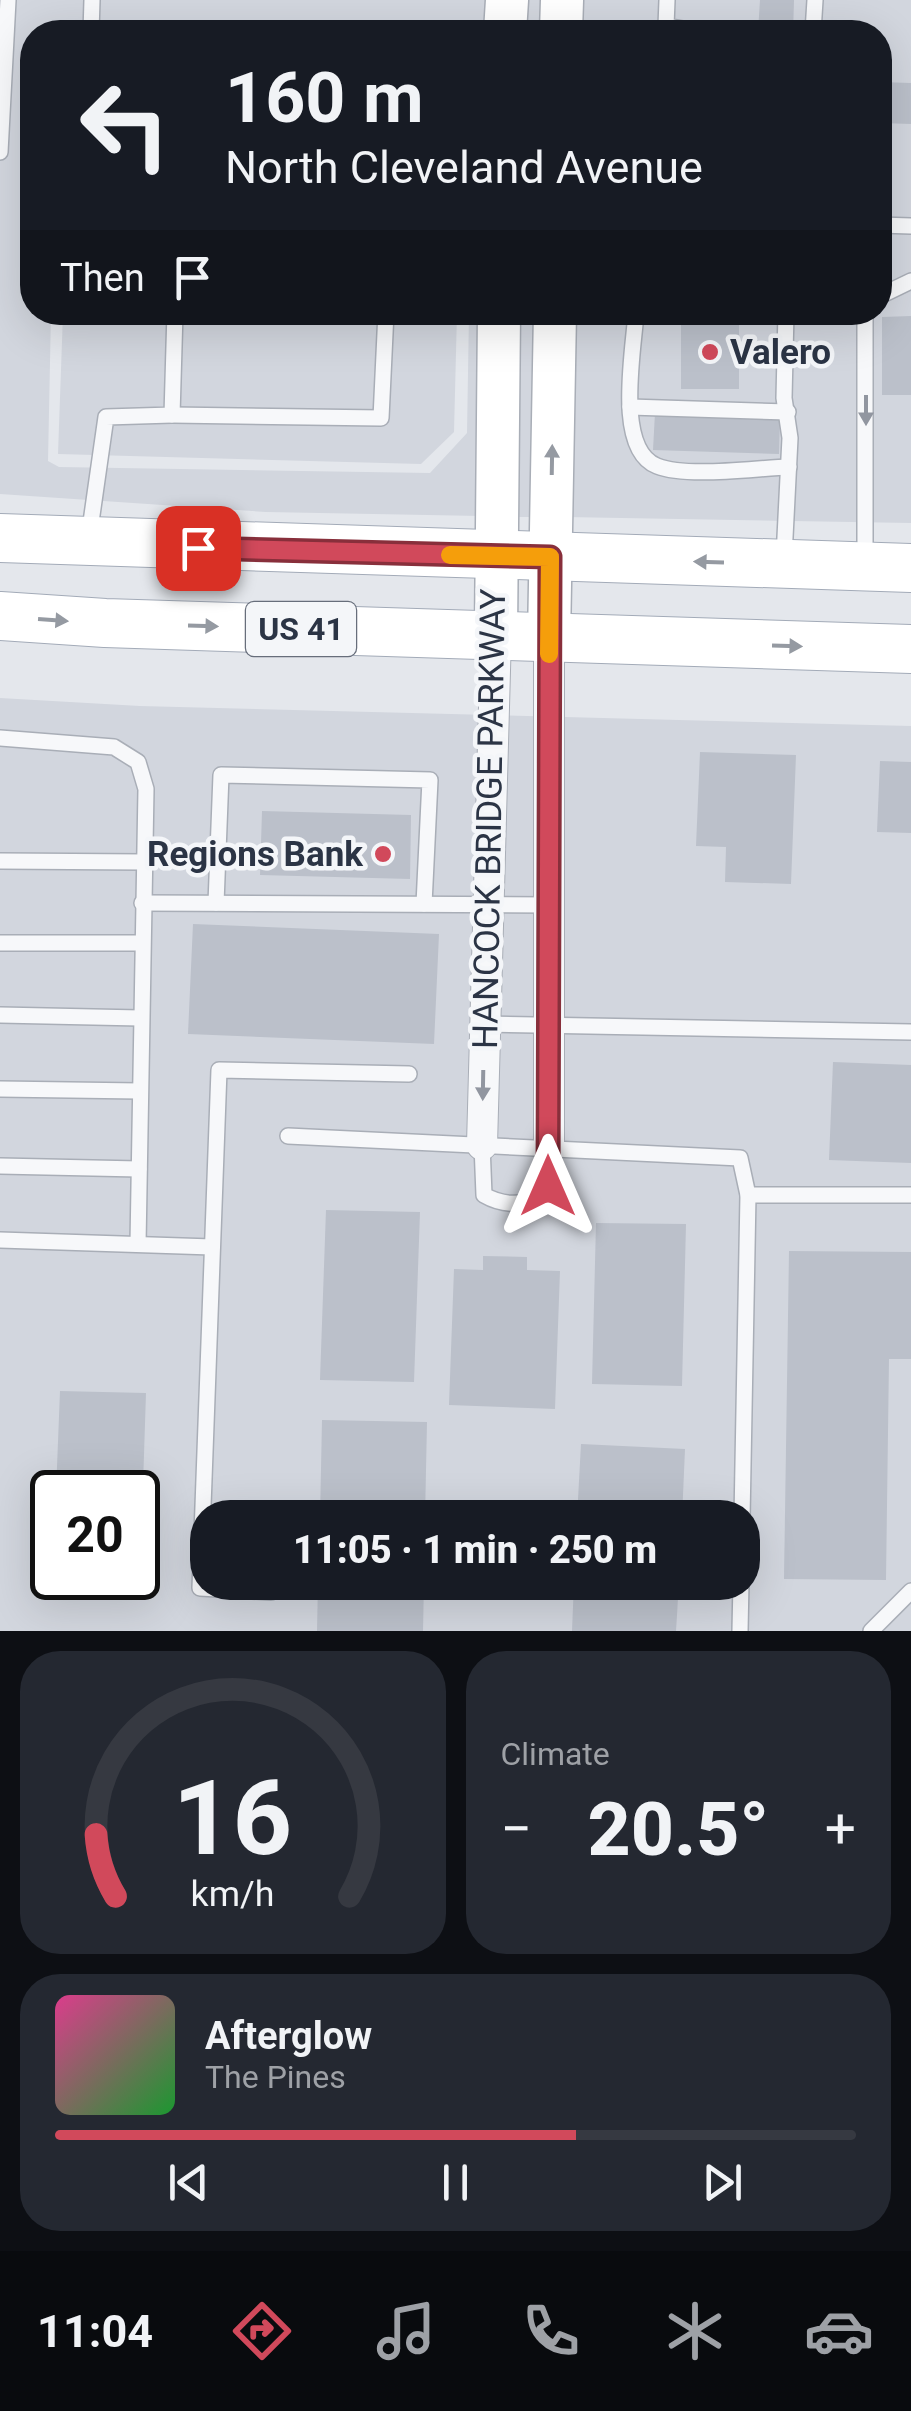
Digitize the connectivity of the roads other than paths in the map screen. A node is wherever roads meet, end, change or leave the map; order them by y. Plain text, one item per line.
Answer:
1 (8, 0) edge
2 (0, 152) edge
3 (175, 325) edge
4 (385, 325) edge
5 (499, 325) edge
6 (555, 325) edge
7 (635, 325) edge
8 (786, 325) edge
9 (866, 325) edge
10 (630, 407) junction
11 (788, 412) junction
12 (172, 415) junction
13 (789, 467) junction
14 (0, 538) edge
15 (87, 544) junction
16 (495, 556) junction
17 (550, 557) junction
18 (784, 564) junction
19 (888, 568) edge
20 (0, 616) edge
21 (496, 634) junction
22 (550, 639) junction
23 (911, 649) edge
24 (0, 738) edge
25 (0, 861) edge
26 (144, 862) junction
27 (142, 903) junction
28 (216, 903) junction
29 (424, 904) junction
30 (487, 904) junction
31 (549, 905) junction
32 (0, 943) edge
33 (141, 943) junction
34 (0, 1015) edge
35 (140, 1018) junction
36 (485, 1024) junction
37 (548, 1024) junction
38 (911, 1032) edge
39 (410, 1074) dead end
40 (0, 1089) edge
41 (139, 1091) junction
42 (288, 1136) dead end
43 (482, 1145) junction
44 (548, 1146) junction
45 (0, 1166) edge
46 (138, 1168) junction
47 (748, 1195) junction
48 (911, 1195) edge
49 (0, 1240) edge
50 (138, 1244) junction
51 (212, 1247) junction
52 (203, 1500) edge
53 (742, 1500) edge
54 (911, 1591) edge
55 (740, 1600) edge
56 (740, 1631) edge
57 (872, 1631) edge

1 - 2 lane
3 - 12 lane
4 - 12 lane
5 - 16 main road, HANCOCK BRIDGE PARKWAY
17 -> 6 main road, HANCOCK BRIDGE PARKWAY
7 - 10 lane
8 - 11 lane
9 -> 19 lane
10 - 11 lane
10 - 13 lane
11 - 13 lane
12 - 15 lane
13 - 18 lane
14 - 15 main road, US 41
15 - 16 main road, US 41
16 - 17 main road, US 41
16 - 21 main road, HANCOCK BRIDGE PARKWAY
18 -> 17 main road, US 41
17 - 22 main road, HANCOCK BRIDGE PARKWAY
18 - 19 main road, US 41
20 -> 21 main road, US 41
21 - 22 main road, US 41
21 - 30 street, HANCOCK BRIDGE PARKWAY
22 -> 23 main road, US 41
22 - 31 street, HANCOCK BRIDGE PARKWAY
24 - 26 lane
25 - 26 lane
26 - 27 lane
27 - 28 lane
27 - 33 lane
28 - 29 lane
28 - 29 lane
29 - 30 lane
30 - 31 lane
30 - 36 street, HANCOCK BRIDGE PARKWAY
31 - 37 street, HANCOCK BRIDGE PARKWAY
32 - 33 lane
33 - 35 lane
34 - 35 lane
35 - 41 lane
36 - 37 lane
36 -> 43 street, HANCOCK BRIDGE PARKWAY
37 - 38 lane
37 - 44 street, HANCOCK BRIDGE PARKWAY
39 - 51 lane
40 - 41 lane
41 - 46 lane
42 - 43 lane
43 - 44 lane
43 - 44 lane
44 - 47 lane
45 - 46 lane
46 - 50 lane
47 - 48 lane
47 - 53 lane
49 - 50 lane
50 - 51 lane
51 - 52 lane
54 - 57 lane
55 - 56 lane

